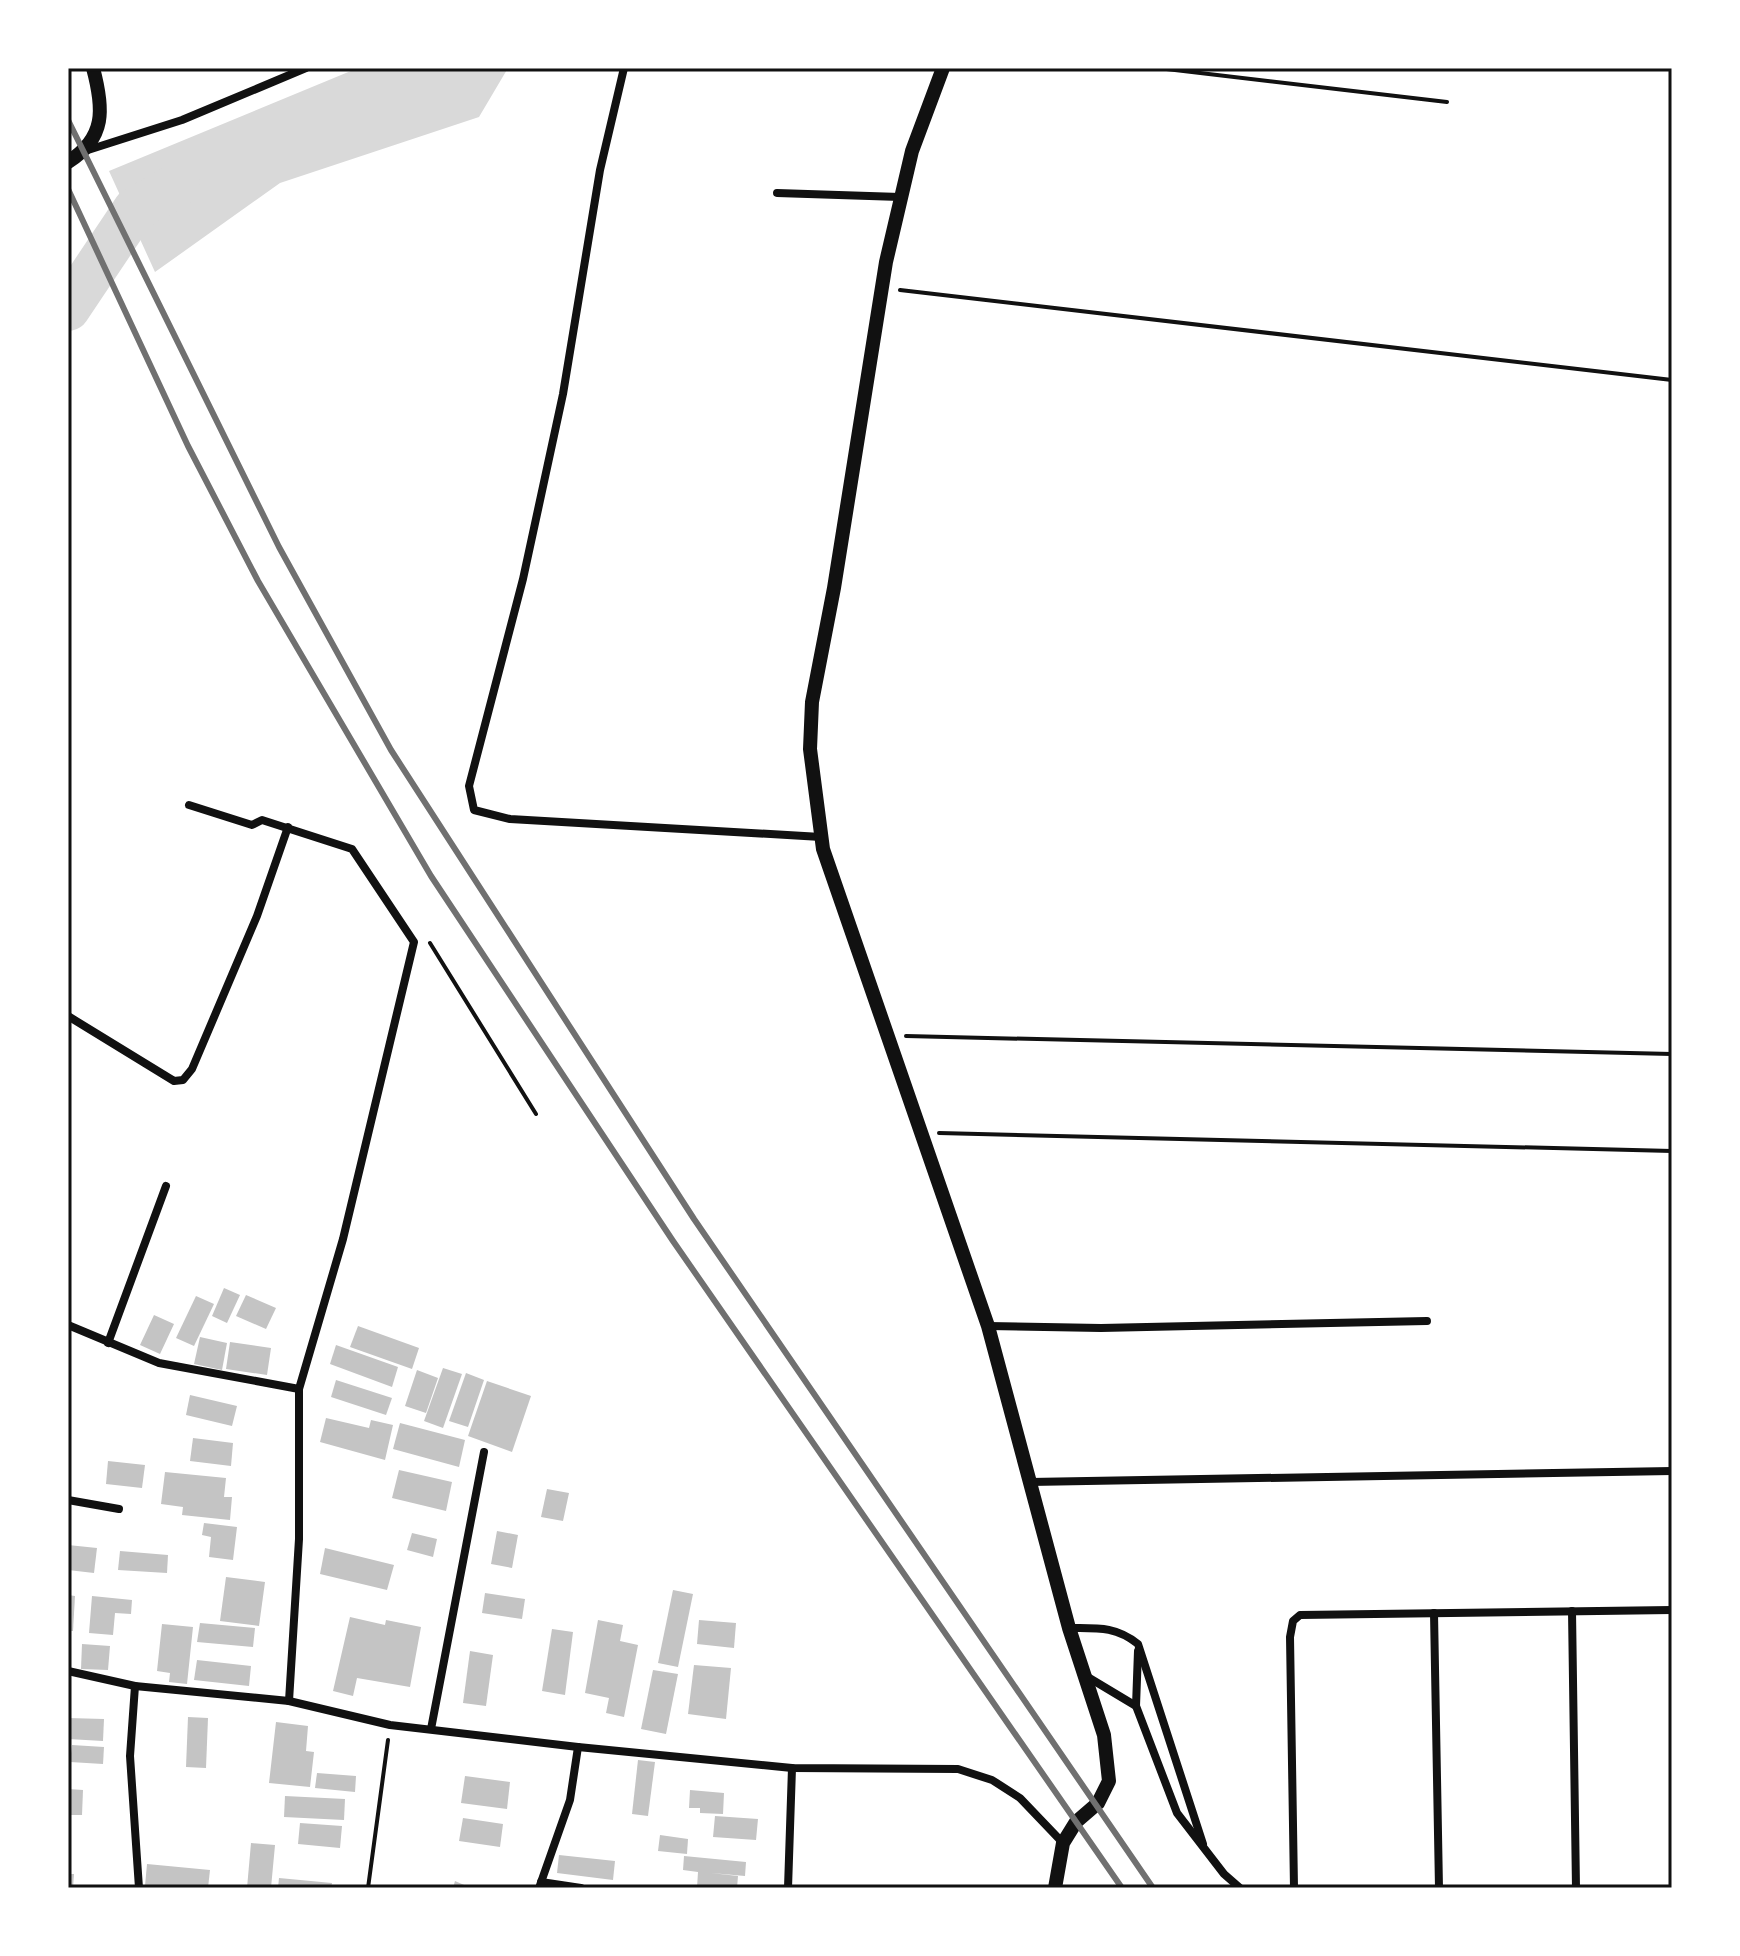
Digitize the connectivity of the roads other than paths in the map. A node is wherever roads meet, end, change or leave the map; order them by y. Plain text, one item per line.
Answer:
1 (93, 68) edge
2 (306, 68) edge
3 (624, 68) edge
4 (943, 68) edge
5 (88, 150) junction
6 (68, 162) edge
7 (777, 193) dead end
8 (900, 197) junction
9 (189, 805) dead end
10 (288, 827) junction
11 (821, 837) junction
12 (68, 1016) edge
13 (166, 1186) dead end
14 (1427, 1321) dead end
15 (68, 1325) edge
16 (988, 1326) junction
17 (108, 1343) junction
18 (299, 1389) junction
19 (484, 1452) dead end
20 (1672, 1471) edge
21 (1030, 1482) junction
22 (68, 1500) edge
23 (119, 1509) dead end
24 (1672, 1610) edge
25 (1572, 1611) junction
26 (1434, 1613) junction
27 (1069, 1628) junction
28 (1138, 1644) junction
29 (68, 1671) edge
30 (1084, 1675) junction
31 (135, 1686) junction
32 (289, 1701) junction
33 (1136, 1706) junction
34 (431, 1729) junction
35 (578, 1747) junction
36 (792, 1768) junction
37 (1063, 1843) junction
38 (1203, 1844) junction
39 (540, 1885) edge
40 (139, 1888) edge
41 (581, 1888) edge
42 (788, 1888) edge
43 (1055, 1888) edge
44 (1240, 1888) edge
45 (1294, 1888) edge
46 (1439, 1888) edge
47 (1576, 1888) edge

1 - 5 street
2 - 5 street
3 - 11 street
4 - 8 street
5 - 6 street
7 - 8 street
8 - 11 street
9 - 10 street
10 - 12 street
10 - 18 street
11 - 16 street
13 - 17 street
14 - 16 street
15 - 17 street
16 - 21 street
17 - 18 street
18 - 32 street
19 - 34 street
20 - 21 street
21 - 27 street
22 - 23 street
24 - 25 street
25 - 26 street
25 - 47 street
26 - 45 street
26 - 46 street
27 - 28 street
27 - 30 street
28 - 33 street
28 - 38 street
29 - 31 street
30 - 33 street
30 - 37 street
31 - 32 street
31 - 40 street
32 - 34 street
33 - 38 street
34 - 35 street
35 - 36 street
35 - 39 street
36 - 37 street
36 - 42 street
37 - 43 street
38 - 44 street
39 - 41 street

